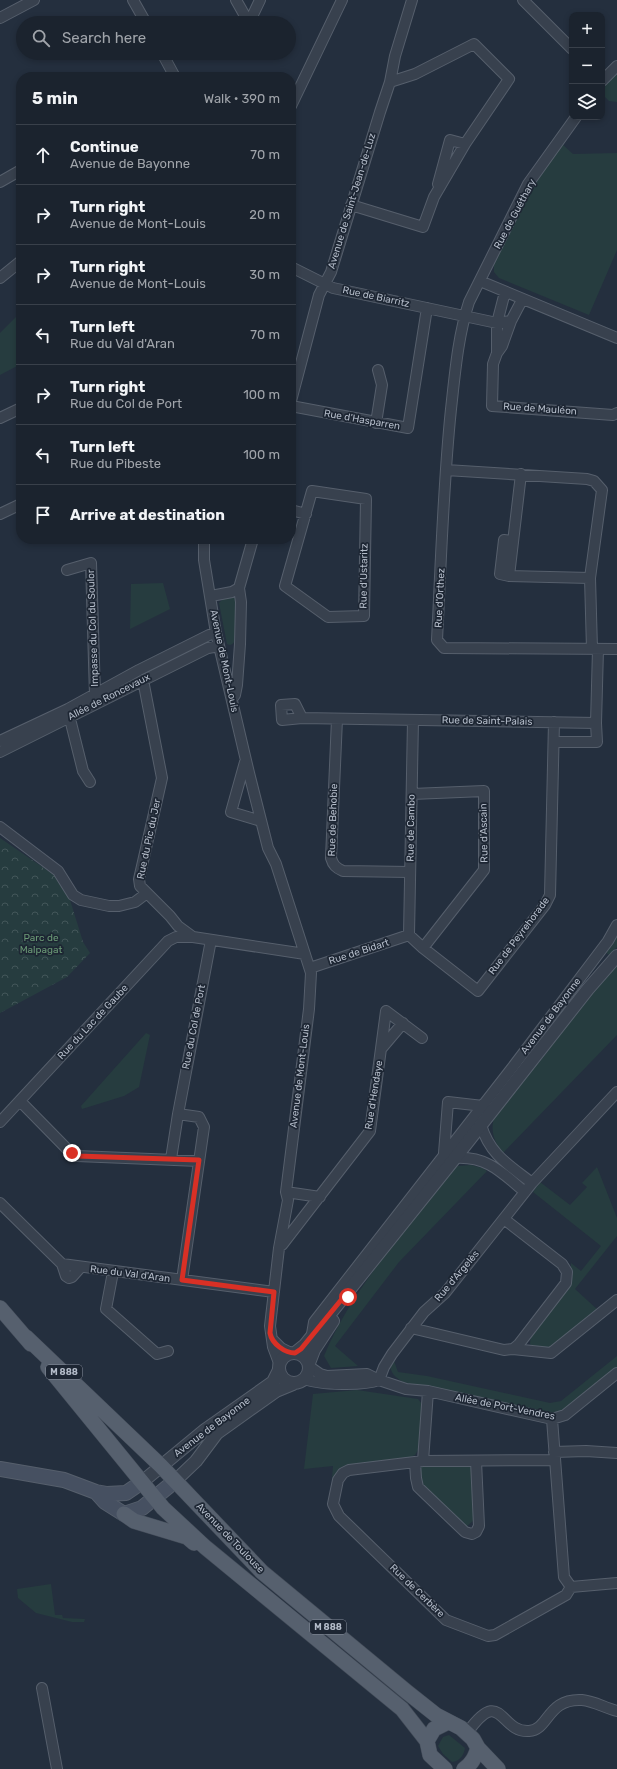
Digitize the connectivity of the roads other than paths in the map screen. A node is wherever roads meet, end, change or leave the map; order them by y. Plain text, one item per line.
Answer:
1 (34, 0) edge
2 (133, 0) edge
3 (236, 0) edge
4 (260, 0) edge
5 (342, 0) edge
6 (412, 0) edge
7 (523, 0) edge
8 (2, 13) edge
9 (142, 16) edge
10 (245, 16) edge
11 (252, 16) edge
12 (571, 48) edge
13 (166, 60) edge
14 (617, 66) edge
15 (172, 72) edge
16 (605, 77) edge
17 (390, 82) junction
18 (296, 96) edge
19 (574, 120) edge
20 (466, 144) junction
21 (16, 173) edge
22 (0, 182) edge
23 (434, 197) junction
24 (351, 205) junction
25 (16, 265) edge
26 (296, 270) edge
27 (0, 278) edge
28 (480, 280) junction
29 (324, 284) junction
30 (505, 292) junction
31 (522, 300) junction
32 (427, 308) junction
33 (464, 317) junction
34 (511, 321) junction
35 (497, 323) junction
36 (617, 338) edge
37 (497, 353) junction
38 (378, 370) dead end
39 (296, 382) edge
40 (296, 407) edge
41 (16, 410) edge
42 (617, 413) edge
43 (0, 418) edge
44 (376, 423) junction
45 (446, 470) junction
46 (521, 474) junction
47 (16, 506) edge
48 (296, 511) edge
49 (0, 514) edge
50 (306, 514) junction
51 (204, 544) edge
52 (252, 544) edge
53 (67, 570) dead end
54 (590, 578) junction
55 (239, 588) junction
56 (210, 596) junction
57 (216, 634) junction
58 (239, 646) junction
59 (219, 648) junction
60 (595, 649) junction
61 (617, 649) edge
62 (143, 680) junction
63 (95, 695) junction
64 (232, 699) junction
65 (69, 713) junction
66 (302, 718) dead end
67 (337, 719) junction
68 (413, 720) junction
69 (554, 722) junction
70 (596, 723) junction
71 (0, 741) edge
72 (554, 742) junction
73 (0, 752) edge
74 (246, 758) junction
75 (90, 782) dead end
76 (412, 794) junction
77 (261, 821) junction
78 (0, 827) edge
79 (410, 872) junction
80 (147, 893) junction
81 (617, 925) edge
82 (409, 936) junction
83 (193, 937) junction
84 (211, 940) junction
85 (423, 948) junction
86 (305, 954) junction
87 (617, 956) edge
88 (310, 968) junction
89 (403, 1023) junction
90 (422, 1038) dead end
91 (381, 1049) junction
92 (616, 1096) edge
93 (20, 1101) junction
94 (486, 1110) junction
95 (178, 1114) junction
96 (0, 1122) edge
97 (481, 1125) junction
98 (450, 1156) junction
99 (171, 1159) junction
100 (199, 1160) junction
101 (532, 1183) junction
102 (286, 1192) junction
103 (525, 1192) junction
104 (320, 1197) junction
105 (0, 1204) edge
106 (504, 1219) junction
107 (279, 1248) junction
108 (113, 1272) junction
109 (182, 1280) junction
110 (274, 1292) junction
111 (345, 1292) junction
112 (617, 1300) edge
113 (0, 1308) edge
114 (411, 1328) junction
115 (26, 1337) junction
116 (271, 1337) junction
117 (513, 1349) junction
118 (168, 1351) dead end
119 (293, 1353) junction
120 (309, 1365) junction
121 (279, 1367) junction
122 (617, 1373) edge
123 (305, 1379) junction
124 (379, 1380) junction
125 (293, 1384) junction
126 (428, 1391) junction
127 (552, 1419) junction
128 (617, 1452) edge
129 (554, 1456) junction
130 (476, 1461) junction
131 (419, 1462) junction
132 (161, 1466) junction
133 (0, 1469) edge
134 (178, 1478) junction
135 (142, 1482) junction
136 (96, 1492) junction
137 (154, 1498) junction
138 (124, 1514) junction
139 (205, 1547) junction
140 (617, 1583) edge
141 (570, 1587) junction
142 (42, 1688) dead end
143 (617, 1711) edge
144 (448, 1722) junction
145 (467, 1733) junction
146 (427, 1741) junction
147 (478, 1748) junction
148 (436, 1767) edge
149 (57, 1769) edge
150 (464, 1769) edge
151 (498, 1769) edge

1 - 8 street
2 - 9 street
3 - 10 street
4 - 11 street
5 - 18 street
6 - 17 street, Avenue de Saint-Jean-de-Luz
7 - 12 street
13 - 15 street
14 - 16 street
17 - 20 street
17 - 24 street, Avenue de Saint-Jean-de-Luz
19 - 28 street, Rue de Guéthary
20 - 23 street
20 - 23 street
21 - 22 street
23 - 24 street
24 - 29 street, Avenue de Saint-Jean-de-Luz
25 - 27 street
26 - 29 street, Rue de Biarritz
28 - 30 street
28 - 33 street, Rue de Guéthary
29 - 32 street, Rue de Biarritz
29 - 39 street, Avenue de Saint-Jean-de-Luz
30 - 31 street
30 - 35 street, Rue de Mauléon
31 - 34 street, Rue de Mauléon
31 - 36 street
32 - 33 street, Rue de Biarritz
32 - 44 street, Rue d'Hasparren
33 - 35 street
33 - 45 street, Rue d'Orthez
34 - 35 street
34 - 37 street, Rue de Mauléon
35 - 37 street, Rue de Mauléon
37 - 42 street, Rue de Mauléon
38 - 44 street
40 - 44 street, Rue d'Hasparren
41 - 43 street
45 - 46 street
45 - 60 street, Rue d'Orthez
46 - 54 street
46 - 54 street
47 - 49 street
48 - 50 street
50 - 50 street, Rue d'Ustaritz
51 - 56 street, Avenue de Mont-Louis
52 - 55 street
53 - 63 street, Impasse du Col du Soulor
54 - 60 street
55 - 56 street
55 - 58 street
56 - 57 street, Avenue de Mont-Louis
57 - 59 street, Avenue de Mont-Louis
57 - 63 street, Allée de Roncevaux
58 - 59 street, Allée de Roncevaux
58 - 64 street
59 - 62 street, Allée de Roncevaux
59 - 64 street, Avenue de Mont-Louis
60 - 61 street, Rue d'Orthez
60 - 70 street
62 - 65 street, Allée de Roncevaux
62 - 80 street, Rue du Pic du Jer
63 - 65 street, Allée de Roncevaux
64 - 74 street, Avenue de Mont-Louis
65 - 71 street, Allée de Roncevaux
65 - 73 street, Allée de Roncevaux
65 - 75 street
66 - 67 street, Rue de Saint-Palais
67 - 68 street, Rue de Saint-Palais
67 - 79 street, Rue de Behobie
68 - 69 street, Rue de Saint-Palais
68 - 76 street, Rue de Cambo
69 - 70 street, Rue de Saint-Palais
69 - 72 street, Rue de Peyrehorade
70 - 72 street
72 - 85 street, Rue de Peyrehorade
74 - 77 street, Avenue de Mont-Louis
74 - 77 street, Avenue de Mont-Louis
76 - 79 street, Rue de Cambo
76 - 85 street, Rue d'Ascain
77 - 86 street, Avenue de Mont-Louis
78 - 80 street
79 - 82 street, Rue de Cambo
80 - 83 street, Rue du Pic du Jer
81 - 94 street, Avenue de Bayonne
82 - 85 street, Rue de Peyrehorade
82 - 88 street, Rue de Bidart
83 - 84 street, Rue du Pic du Jer
83 - 93 street, Rue du Lac de Gaube
84 - 86 street, Rue du Pic du Jer
84 - 95 street, Rue du Col de Port
86 - 88 street, Avenue de Mont-Louis
87 - 94 street, Avenue de Bayonne
88 - 102 street, Avenue de Mont-Louis
89 - 90 street, Rue d'Hendaye
89 - 91 street, Rue d'Hendaye
89 - 91 street, Rue d'Hendaye
91 - 104 street, Rue d'Hendaye
92 - 101 street, Rue d'Argelès
93 - 96 street, Rue du Lac de Gaube
93 - 99 street
94 - 97 street, Avenue de Bayonne
94 - 98 street, Avenue de Bayonne
94 - 98 street
95 - 99 street, Rue du Col de Port
95 - 100 street
97 - 98 street, Avenue de Bayonne
97 - 101 street
98 - 103 street
98 - 111 street, Avenue de Bayonne
98 - 111 street, Avenue de Bayonne
99 - 100 street
100 - 109 street
101 - 103 street, Rue d'Argelès
102 - 104 street
102 - 107 street, Avenue de Mont-Louis
103 - 106 street, Rue d'Argelès
104 - 107 street, Rue d'Hendaye
105 - 108 street, Rue du Val d'Aran
106 - 114 street, Rue d'Argelès
106 - 117 street
107 - 110 street, Avenue de Mont-Louis
108 - 109 street, Rue du Val d'Aran
108 - 118 street
109 - 110 street, Rue du Val d'Aran
110 - 116 street, Avenue de Mont-Louis
111 - 119 street, Avenue de Bayonne
111 - 120 street, Avenue de Bayonne
112 - 117 street
113 - 115 main road, Avenue de Toulouse / M 888
114 - 117 street
114 - 124 street, Rue d'Argelès
115 - 132 main road, Avenue de Toulouse / M 888
115 - 135 main road, Avenue de Toulouse / M 888
116 - 119 street
116 - 121 street, Avenue de Mont-Louis
119 - 120 street
119 - 121 street
120 - 123 street
120 - 124 street, Allée de Port-Vendres
121 - 125 street
121 - 132 street, Avenue de Bayonne
122 - 127 street, Allée de Port-Vendres
123 - 124 street, Allée de Port-Vendres
123 - 125 street
124 - 126 street, Allée de Port-Vendres
125 - 134 street, Avenue de Bayonne
126 - 127 street, Allée de Port-Vendres
126 - 131 street
127 - 129 street
128 - 129 street, Rue de Cerbère
129 - 130 street, Rue de Cerbère
129 - 141 street
130 - 131 street, Rue de Cerbère
130 - 131 street
131 - 141 street, Rue de Cerbère
132 - 134 main road, Avenue de Toulouse / M 888
132 - 135 street, Avenue de Bayonne
133 - 136 main road
134 - 137 main road
134 - 144 main road, Avenue de Toulouse / M 888
135 - 136 main road
135 - 137 main road, Avenue de Toulouse / M 888
136 - 138 main road
137 - 138 main road
137 - 139 main road, Avenue de Toulouse / M 888
138 - 139 main road
139 - 146 main road, Avenue de Toulouse / M 888
140 - 141 street
142 - 149 street
143 - 145 street
144 - 145 main road, Avenue de Toulouse
144 - 146 main road
145 - 147 main road
146 - 148 main road, Avenue de Toulouse
147 - 150 main road
147 - 151 main road

